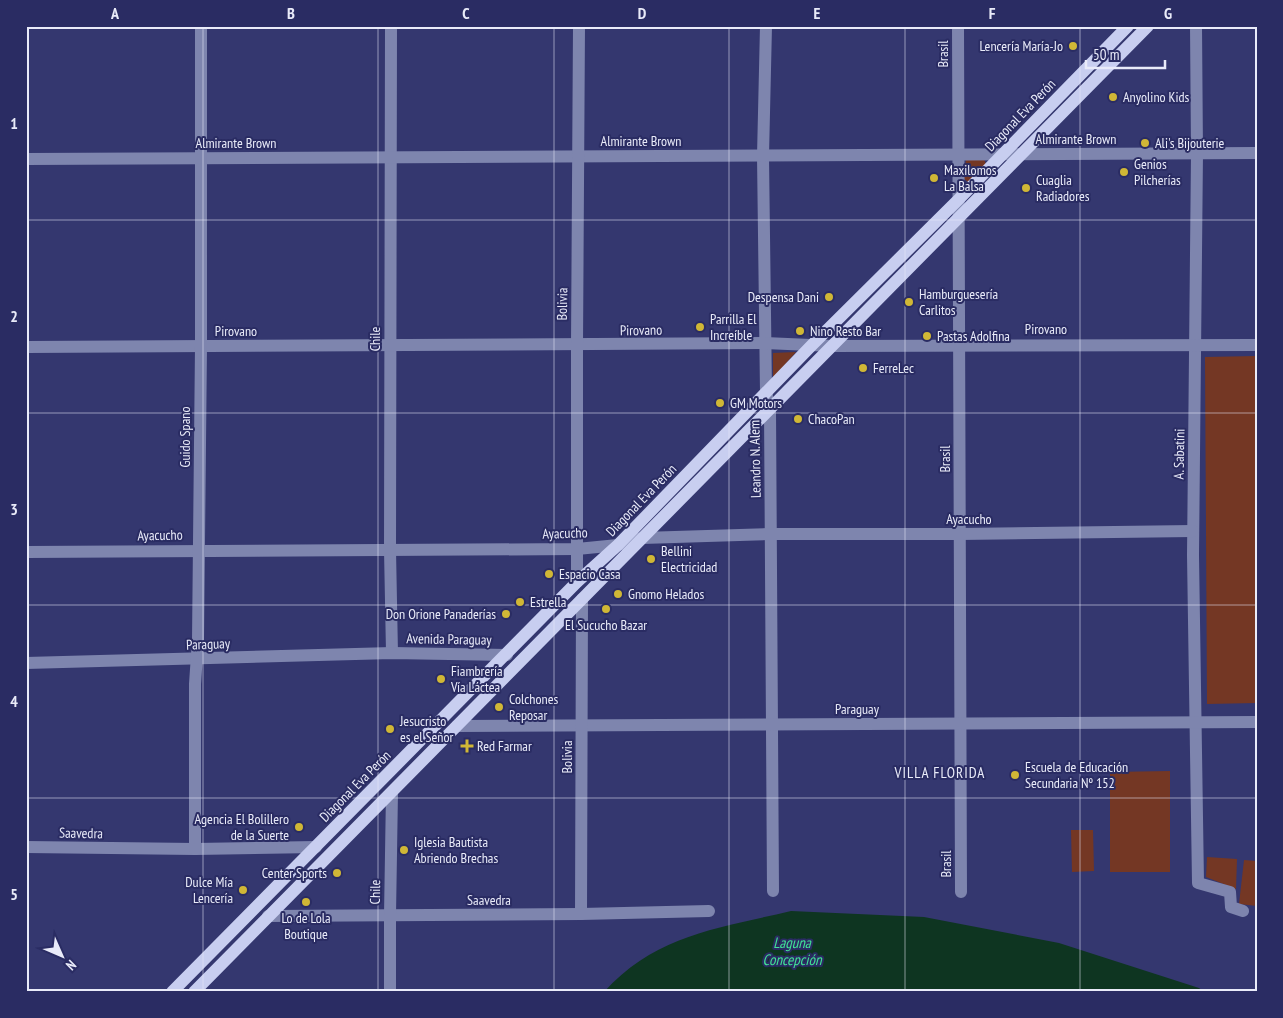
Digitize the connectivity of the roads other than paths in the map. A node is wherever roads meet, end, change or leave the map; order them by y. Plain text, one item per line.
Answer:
1 (201, 26) edge
2 (391, 26) edge
3 (579, 26) edge
4 (766, 26) edge
5 (958, 26) edge
6 (1128, 26) edge
7 (1148, 26) edge
8 (1196, 26) edge
9 (1197, 153) junction
10 (1257, 153) edge
11 (958, 154) junction
12 (1003, 154) junction
13 (1021, 154) junction
14 (578, 156) junction
15 (763, 156) junction
16 (391, 158) junction
17 (26, 159) edge
18 (200, 159) junction
19 (959, 199) junction
20 (959, 217) junction
21 (765, 344) junction
22 (959, 344) junction
23 (390, 345) junction
24 (576, 345) junction
25 (812, 345) junction
26 (1195, 345) junction
27 (1257, 345) edge
28 (201, 346) junction
29 (833, 346) junction
30 (26, 347) edge
31 (766, 392) junction
32 (770, 409) junction
33 (1193, 531) junction
34 (771, 534) junction
35 (960, 534) junction
36 (642, 538) junction
37 (618, 545) junction
38 (577, 549) junction
39 (199, 550) junction
40 (390, 550) junction
41 (26, 552) edge
42 (577, 582) junction
43 (582, 599) junction
44 (392, 653) junction
45 (507, 655) junction
46 (198, 659) junction
47 (26, 663) edge
48 (1257, 722) edge
49 (1196, 723) junction
50 (772, 724) junction
51 (960, 724) junction
52 (457, 726) junction
53 (582, 726) junction
54 (392, 792) junction
55 (26, 847) edge
56 (316, 847) junction
57 (195, 849) junction
58 (772, 891) dead end
59 (961, 892) dead end
60 (1243, 911) dead end
61 (709, 912) dead end
62 (582, 914) junction
63 (268, 916) junction
64 (390, 916) junction
65 (205, 986) edge
66 (172, 992) edge
67 (194, 992) edge
68 (390, 992) edge

1 - 18 street, Guido Spano
2 - 16 street, Chile
3 - 14 street, Bolivia
4 - 15 street, Leandro N. Alem
5 - 11 street, Brasil
6 - 12 main road, Diagonal Eva Perón
7 - 13 main road, Diagonal Eva Perón
8 - 9 street, A. Sabatini
9 - 10 street, Almirante Brown
9 - 13 street, Almirante Brown
9 - 26 street, A. Sabatini
11 - 12 street, Almirante Brown
11 - 15 street, Almirante Brown
11 - 19 street, Brasil
12 - 13 street, Almirante Brown
12 - 19 main road, Diagonal Eva Perón
13 - 20 main road, Diagonal Eva Perón
14 - 15 street, Almirante Brown
14 - 16 street, Almirante Brown
14 - 24 street, Bolivia
15 - 21 street, Leandro N. Alem
16 - 18 street, Almirante Brown
16 - 23 street, Chile
17 - 18 street, Almirante Brown
18 - 28 street, Guido Spano
19 - 20 street, Brasil
19 - 25 main road, Diagonal Eva Perón
20 - 22 street, Brasil
20 - 29 main road, Diagonal Eva Perón
21 - 24 street, Pirovano
21 - 25 street, Pirovano
21 - 31 street, Leandro N. Alem
22 - 26 street, Pirovano
22 - 29 street, Pirovano
22 - 35 street, Brasil
23 - 24 street, Pirovano
23 - 28 street, Pirovano
23 - 40 street, Chile
24 - 38 street, Bolivia
25 - 29 street, Pirovano
25 - 31 main road, Diagonal Eva Perón
26 - 27 street, Pirovano
26 - 33 street, A. Sabatini
28 - 30 street, Pirovano
28 - 39 street, Guido Spano
29 - 32 main road, Diagonal Eva Perón
31 - 32 street, Leandro N. Alem
31 - 37 main road, Diagonal Eva Perón
32 - 34 street, Leandro N. Alem
32 - 36 main road, Diagonal Eva Perón
33 - 35 street, Ayacucho
33 - 49 street, A. Sabatini
34 - 35 street, Ayacucho
34 - 36 street, Ayacucho
34 - 50 street, Leandro N. Alem
35 - 51 street, Brasil
36 - 37 street, Ayacucho
36 - 43 main road, Diagonal Eva Perón
37 - 38 street, Ayacucho
37 - 42 main road, Diagonal Eva Perón
38 - 40 street, Ayacucho
38 - 42 street, Bolivia
39 - 40 street, Ayacucho
39 - 41 street, Ayacucho
39 - 46 street, Guido Spano
40 - 44 street, Chile
42 - 45 main road, Diagonal Eva Perón
43 - 52 main road, Diagonal Eva Perón
43 - 53 street, Bolivia
44 - 45 street, Avenida Paraguay
44 - 46 street, Paraguay
45 - 56 main road, Diagonal Eva Perón
46 - 47 street, Paraguay
46 - 57 street, Guido Spano
48 - 49 street, Paraguay
49 - 51 street, Paraguay
49 - 60 street, A. Sabatini
50 - 51 street, Paraguay
50 - 53 street, Paraguay
50 - 58 street, Leandro N. Alem
51 - 59 street, Brasil
52 - 53 street, Paraguay
52 - 54 main road, Diagonal Eva Perón
53 - 62 street, Bolivia
54 - 63 main road, Diagonal Eva Perón
54 - 64 street, Chile
55 - 57 street, Saavedra
56 - 57 street, Saavedra
56 - 66 main road, Diagonal Eva Perón
61 - 62 street, Saavedra
62 - 64 street, Saavedra
63 - 64 street, Saavedra
63 - 65 main road, Diagonal Eva Perón
64 - 68 street, Chile
65 - 67 main road, Diagonal Eva Perón

